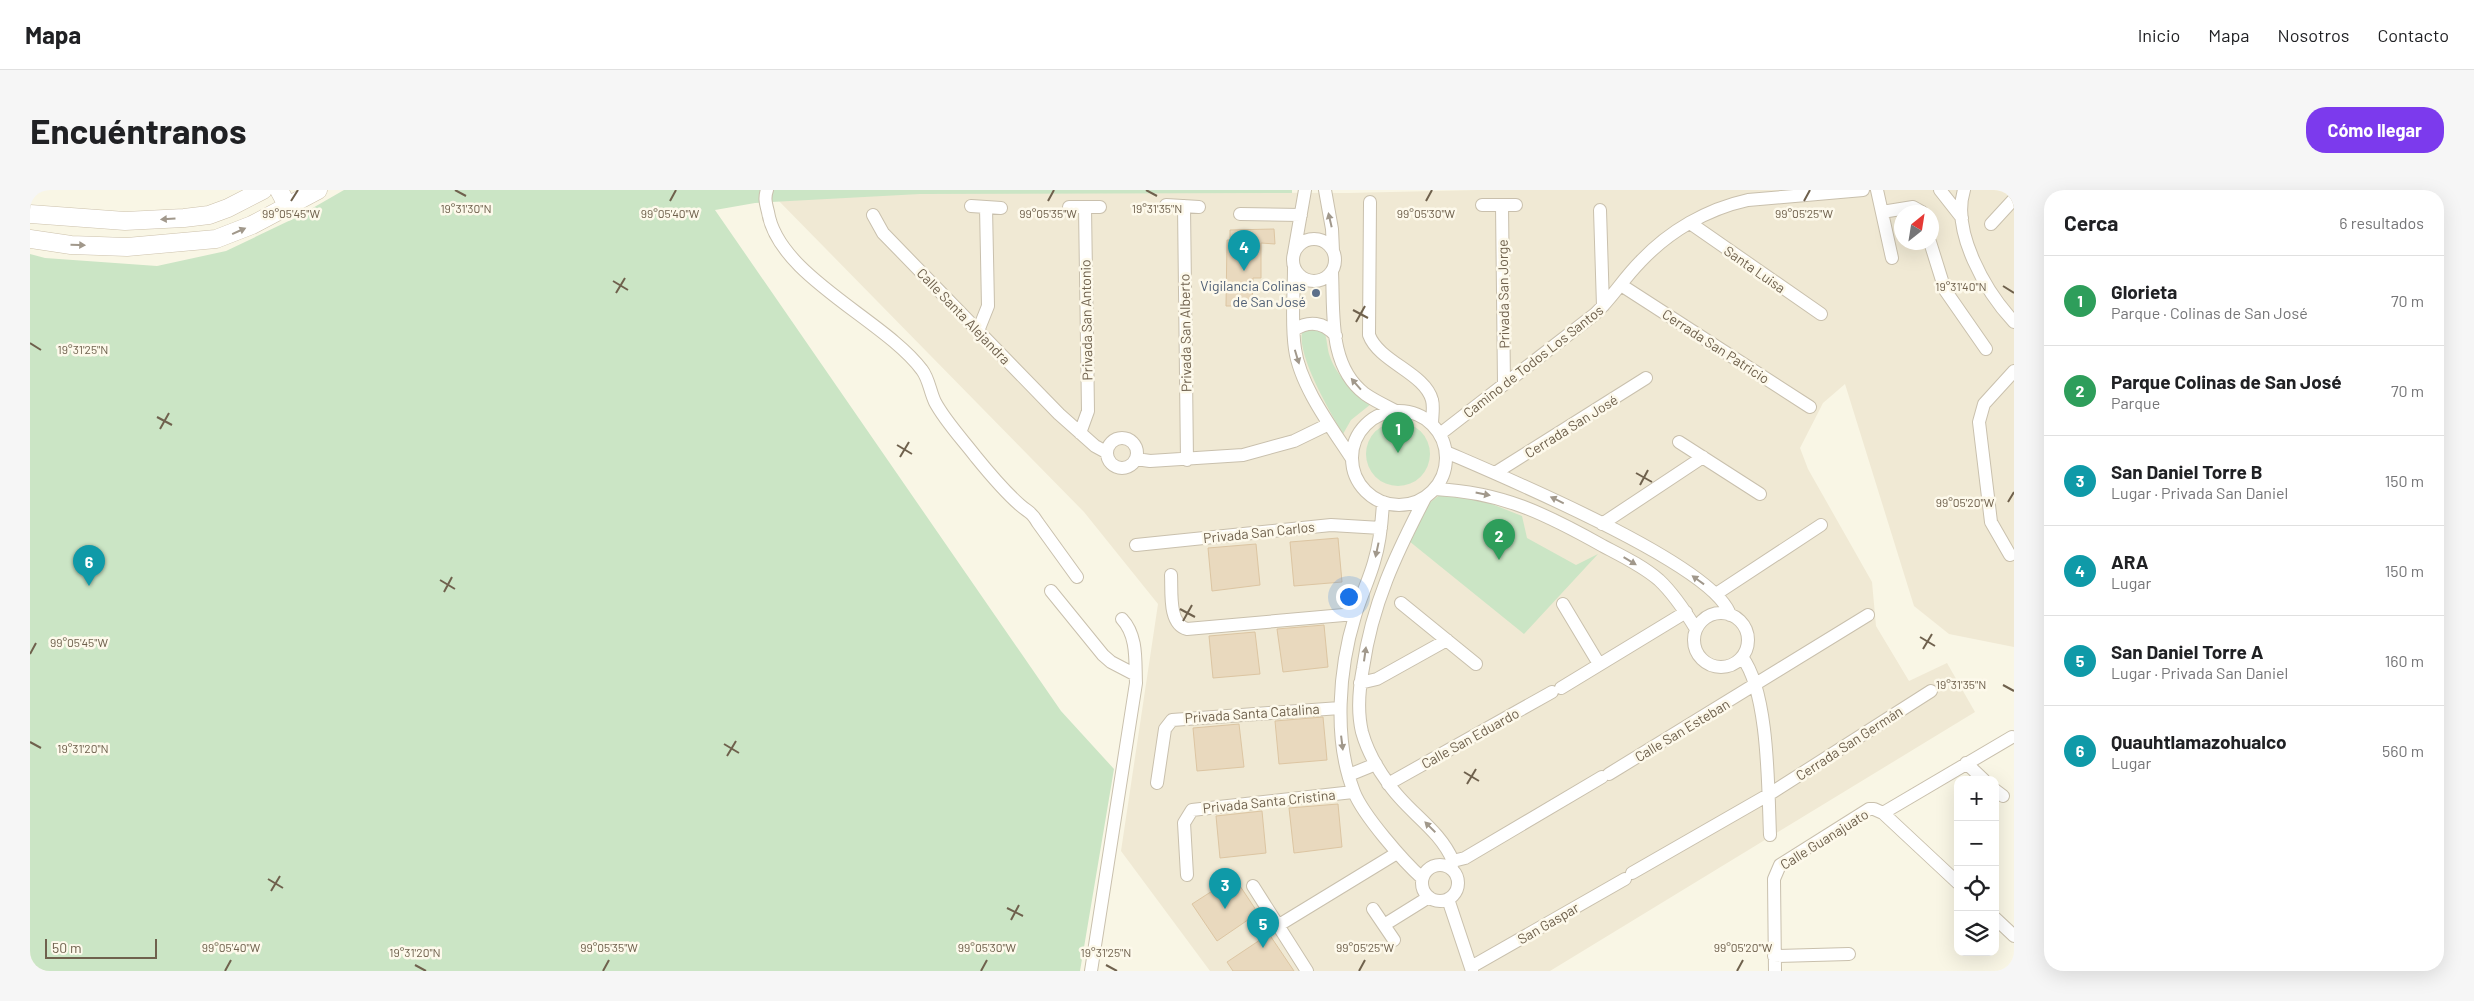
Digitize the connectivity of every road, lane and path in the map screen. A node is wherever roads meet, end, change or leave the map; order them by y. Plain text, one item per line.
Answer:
1 (263, 190) edge
2 (279, 190) edge
3 (318, 190) edge
4 (767, 190) edge
5 (1305, 190) edge
6 (1326, 190) edge
7 (1862, 190) edge
8 (1877, 190) edge
9 (1940, 190) edge
10 (1964, 190) edge
11 (2014, 199) edge
12 (1370, 202) dead end
13 (1166, 205) dead end
14 (1482, 205) dead end
15 (1502, 205) junction
16 (1516, 205) dead end
17 (971, 206) dead end
18 (1184, 206) junction
19 (288, 207) junction
20 (986, 207) junction
21 (1069, 207) dead end
22 (1085, 207) junction
23 (1100, 207) dead end
24 (1199, 207) dead end
25 (1001, 208) dead end
26 (1600, 210) dead end
27 (1894, 210) edge
28 (1882, 212) junction
29 (30, 214) edge
30 (1240, 214) dead end
31 (873, 215) dead end
32 (1301, 215) junction
33 (1962, 218) junction
34 (1690, 223) junction
35 (1991, 224) dead end
36 (30, 239) edge
37 (1932, 250) edge
38 (1333, 251) junction
39 (1294, 253) junction
40 (1892, 258) dead end
41 (1294, 268) junction
42 (1332, 272) junction
43 (1621, 285) junction
44 (1604, 306) junction
45 (1821, 314) dead end
46 (2014, 322) edge
47 (1294, 330) junction
48 (978, 331) junction
49 (1336, 336) junction
50 (1986, 349) dead end
51 (2014, 371) edge
52 (1646, 378) dead end
53 (1504, 384) junction
54 (1810, 407) dead end
55 (1396, 411) junction
56 (1329, 424) junction
57 (1436, 429) junction
58 (1080, 433) junction
59 (1679, 442) dead end
60 (1106, 452) junction
61 (1446, 452) junction
62 (1702, 457) junction
63 (1136, 459) junction
64 (1352, 459) junction
65 (1187, 460) junction
66 (1495, 473) junction
67 (1430, 493) junction
68 (1760, 494) dead end
69 (1384, 502) junction
70 (1602, 524) junction
71 (1821, 525) dead end
72 (1382, 528) junction
73 (1136, 545) dead end
74 (2010, 555) dead end
75 (1170, 575) dead end
76 (1077, 577) dead end
77 (1369, 579) junction
78 (1384, 585) junction
79 (1051, 591) dead end
80 (1716, 594) junction
81 (1401, 603) dead end
82 (1563, 604) dead end
83 (1686, 612) junction
84 (1355, 614) junction
85 (1730, 615) junction
86 (1868, 615) dead end
87 (1122, 619) dead end
88 (1696, 629) junction
89 (1447, 640) junction
90 (1742, 657) junction
91 (1476, 664) dead end
92 (1599, 664) junction
93 (1134, 674) junction
94 (1360, 683) junction
95 (1756, 685) junction
96 (1931, 691) dead end
97 (1340, 708) junction
98 (2012, 737) dead end
99 (1966, 763) junction
100 (1376, 764) junction
101 (1350, 775) junction
102 (1980, 776) edge
103 (1157, 783) dead end
104 (1388, 784) junction
105 (1353, 792) junction
106 (1768, 795) junction
107 (1883, 813) junction
108 (1770, 835) dead end
109 (1397, 853) junction
110 (1452, 865) junction
111 (1187, 875) dead end
112 (1422, 878) junction
113 (1954, 879) edge
114 (1253, 886) dead end
115 (1429, 897) junction
116 (1448, 899) junction
117 (1373, 909) dead end
118 (1999, 922) edge
119 (1279, 924) junction
120 (1384, 925) junction
121 (2014, 936) edge
122 (1394, 940) dead end
123 (1850, 954) dead end
124 (1774, 956) junction
125 (1472, 969) edge
126 (1091, 971) edge
127 (1307, 971) edge
128 (1774, 971) edge

1 -> 29 main road
2 - 19 main road
3 - 19 main road
4 - 76 street
5 - 32 street
38 -> 6 street
7 - 34 street, Camino de Todos Los Santos
8 - 28 street
9 - 33 street
10 - 33 street
11 - 35 street
12 - 57 street
13 - 18 street
14 - 15 street
15 - 16 street
15 - 53 street, Privada San Jorge
17 - 20 street
18 - 24 street
18 - 65 street, Privada San Alberto
36 -> 19 main road
20 - 25 street
20 - 48 street
21 - 22 street
22 - 23 street
22 - 58 street, Privada San Antonio
26 - 44 street
27 - 28 street
28 - 40 street
30 - 32 street
31 - 48 street, Calle Santa Alejandra
32 - 39 street
33 - 46 street
34 - 43 street, Camino de Todos Los Santos
34 - 45 street, Santa Luisa
37 - 50 street
38 - 39 street
38 - 42 street
39 - 41 street
41 - 42 street
41 - 47 street
42 - 49 street
43 - 44 street, Camino de Todos Los Santos
43 - 54 street, Cerrada San Patricio
44 - 53 street, Camino de Todos Los Santos
47 - 49 street
47 -> 56 street
48 - 58 street, Calle Santa Alejandra
55 -> 49 street
51 - 74 street
52 - 66 street, Cerrada San José
53 - 57 street, Camino de Todos Los Santos
55 - 57 street
55 - 64 street
56 - 64 street
56 - 65 street
57 - 61 street
58 - 60 street, Calle Santa Alejandra
59 - 62 street
60 - 63 street
60 - 63 street
61 - 66 street
61 - 67 street
62 - 68 street
62 - 70 street
63 - 65 street
64 - 69 street
70 -> 66 street
67 - 69 street
67 - 78 street
67 -> 83 street
69 - 72 street
80 -> 70 street
71 - 80 street
72 - 73 street, Privada San Carlos
72 -> 77 street
75 - 84 street
77 - 78 street
77 - 84 street
94 -> 78 street
79 - 93 street
80 - 85 street
81 - 89 street
82 - 92 street
83 - 88 street
83 - 92 street, Calle San Eduardo
84 - 97 street
85 - 88 street
85 - 90 street
86 - 95 street, Calle San Esteban
87 - 93 street
88 - 90 street
89 - 91 street
89 - 94 street
90 - 95 street
92 - 104 street, Calle San Eduardo
93 - 126 street
94 - 100 street
95 - 106 street
95 - 110 street, Calle San Esteban
96 - 106 street, Cerrada San Germán
97 -> 101 street
97 - 103 street, Privada Santa Catalina
98 - 99 street, Calle Guanajuato
99 - 102 street
99 - 107 street, Calle Guanajuato
100 - 101 street
100 - 104 street
101 - 105 street
110 -> 104 street
105 - 109 street
105 - 111 street, Privada Santa Cristina
106 - 108 street
106 - 125 street, San Gaspar
107 - 113 street
107 - 124 street, Calle Guanajuato
109 - 112 street
109 - 119 street
110 - 112 street
110 - 116 street
112 - 115 street
114 - 119 street
115 - 116 street
115 - 120 street
116 - 125 street
117 - 120 street
118 - 121 street
119 - 127 street
120 - 122 street
123 - 124 street
124 - 128 street, Calle Guanajuato

